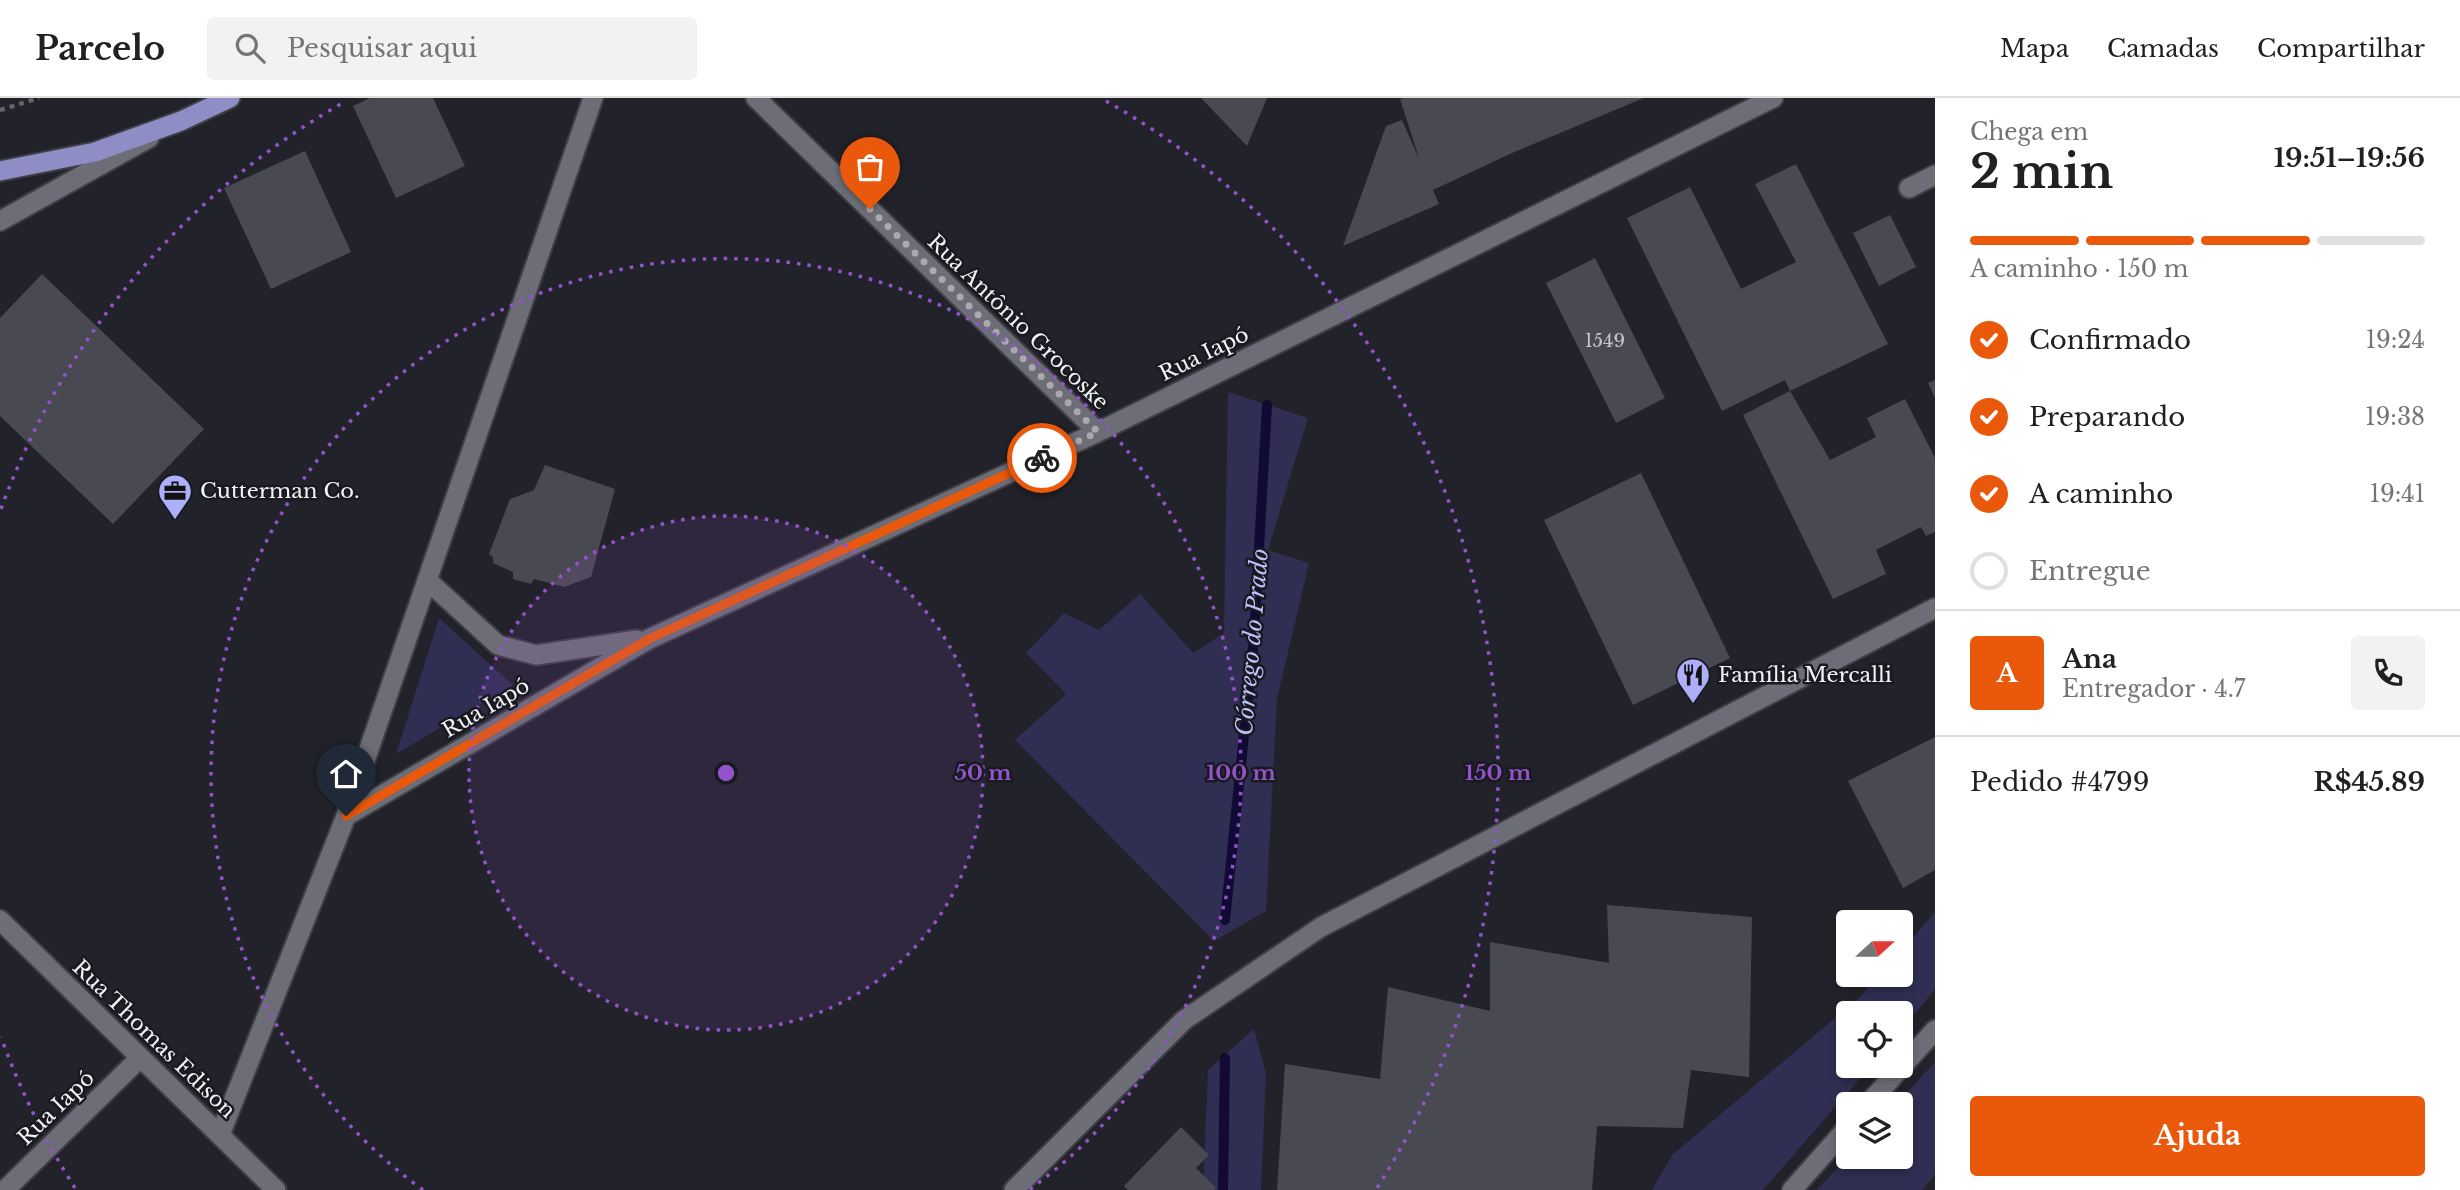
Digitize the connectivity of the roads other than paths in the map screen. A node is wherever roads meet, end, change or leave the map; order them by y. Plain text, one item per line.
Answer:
1 (230, 98) edge
2 (593, 98) edge
3 (756, 98) edge
4 (1764, 100) edge
5 (181, 121) junction
6 (0, 171) edge
7 (1935, 175) edge
8 (1909, 188) dead end
9 (0, 221) edge
10 (1098, 432) junction
11 (427, 580) junction
12 (1935, 608) edge
13 (649, 639) junction
14 (346, 816) junction
15 (0, 920) edge
16 (1935, 1030) edge
17 (140, 1058) junction
18 (1879, 1092) edge
19 (220, 1135) junction
20 (1836, 1140) edge
21 (273, 1189) edge
22 (5, 1190) edge
23 (1014, 1190) edge
24 (1792, 1190) edge

1 - 5 main road
2 - 11 street
3 - 10 street, Rua Antônio Grocoske
4 - 10 street, Rua Iapó
5 - 6 main road
5 - 9 street
7 - 8 street
10 - 13 street, Rua Iapó
11 - 13 street, Rua Iapó
11 - 14 street
12 - 23 street
13 - 14 street, Rua Iapó
14 - 19 street
15 - 17 street, Rua Thomas Edison
16 - 18 street
17 - 19 street, Rua Thomas Edison
17 - 22 street, Rua Iapó
19 - 21 street, Rua Thomas Edison
20 - 24 street

